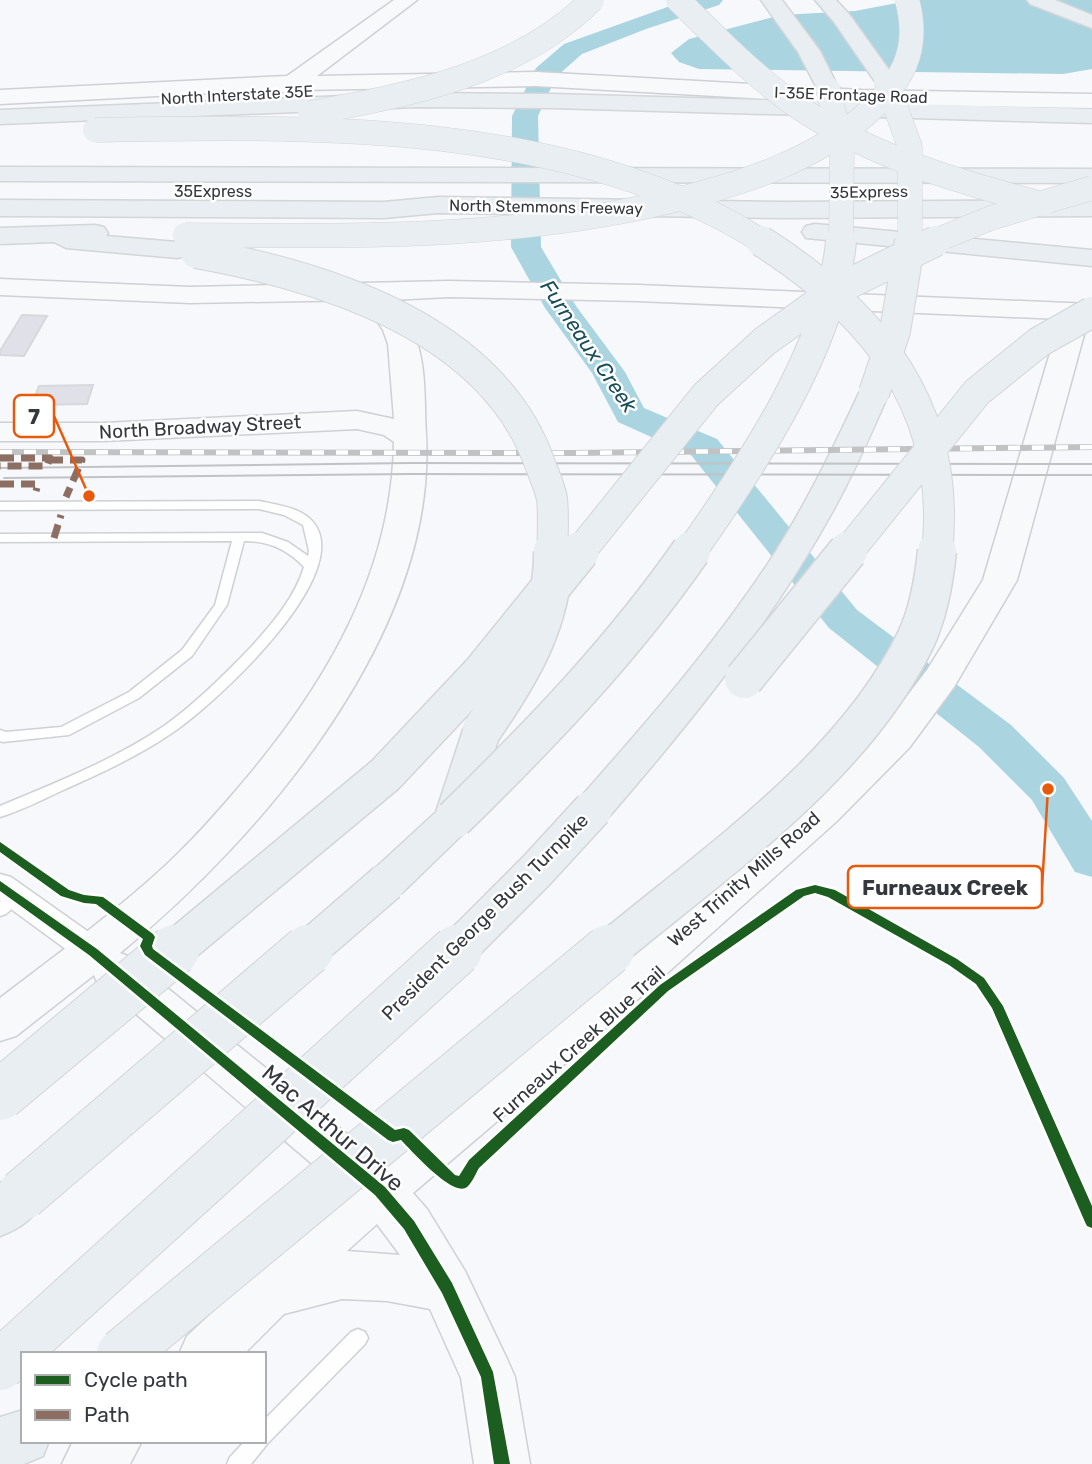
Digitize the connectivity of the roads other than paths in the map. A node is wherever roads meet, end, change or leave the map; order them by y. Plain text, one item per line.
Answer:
1 (407, 0) edge
2 (592, 0) edge
3 (678, 0) edge
4 (749, 0) edge
5 (771, 0) edge
6 (825, 0) edge
7 (907, 0) edge
8 (1037, 0) edge
9 (1092, 22) edge
10 (793, 26) junction
11 (610, 82) joint
12 (286, 88) junction
13 (0, 97) edge
14 (1092, 101) edge
15 (0, 107) edge
16 (1092, 116) edge
17 (0, 117) edge
18 (95, 130) junction
19 (0, 133) edge
20 (0, 174) edge
21 (1092, 176) edge
22 (639, 181) junction
23 (0, 186) edge
24 (1092, 189) edge
25 (433, 196) junction
26 (0, 208) edge
27 (1092, 208) edge
28 (1092, 216) edge
29 (16, 237) edge
30 (1092, 258) edge
31 (0, 267) edge
32 (0, 287) edge
33 (371, 292) junction
34 (298, 293) junction
35 (1087, 312) edge
36 (408, 392) junction
37 (357, 420) junction
38 (0, 432) edge
39 (411, 439) junction
40 (0, 506) edge
41 (239, 537) junction
42 (0, 538) edge
43 (312, 568) junction
44 (0, 735) edge
45 (647, 748) junction
46 (0, 812) edge
47 (454, 819) junction
48 (6, 897) edge
49 (93, 952) junction
50 (0, 1023) edge
51 (0, 1095) edge
52 (380, 1191) junction
53 (0, 1214) edge
54 (447, 1288) junction
55 (269, 1294) junction
56 (358, 1338) dead end
57 (124, 1352) edge
58 (208, 1352) edge
59 (0, 1365) edge
60 (266, 1433) edge
61 (21, 1438) edge
62 (112, 1443) edge
63 (257, 1443) edge
64 (0, 1444) edge
65 (90, 1464) edge
66 (237, 1464) edge
67 (502, 1464) edge

1 - 12 main road
2 - 18 highway, bridge
3 - 28 highway, bridge
4 - 10 highway
5 - 10 highway
6 - 45 highway, President George Bush Turnpike, bridge
7 - 29 highway, bridge
8 - 9 highway
10 - 47 highway, bridge
11 - 12 main road, North Interstate 35E
11 - 14 main road, I-35E Frontage Road
12 - 13 main road, North Interstate 35E
12 - 15 main road, North Interstate 35E
16 - 17 highway
18 - 19 highway
18 - 57 highway, bridge
20 - 25 highway, North Stemmons Freeway
21 - 22 highway, North Stemmons Freeway
22 - 24 highway, 35Express
22 - 25 highway
23 - 25 highway, 35Express
24 - 51 highway, bridge
25 - 26 highway
25 - 27 highway, North Stemmons Freeway
25 - 30 highway, bridge
29 - 47 highway, bridge
31 - 34 main road
32 - 34 main road
33 - 34 main road
33 - 35 main road
33 - 36 main road
35 - 45 highway, bridge
35 - 52 main road, West Trinity Mills Road
36 - 37 main road, North Broadway Street
36 - 39 main road
37 - 38 main road, North Broadway Street
37 - 39 main road, North Broadway Street
39 - 49 main road
40 - 43 lane
41 - 42 lane
41 - 43 lane
41 - 44 lane
43 - 46 lane
45 - 59 highway, President George Bush Turnpike, bridge
47 - 53 highway, bridge
48 - 49 street
49 - 50 main road
49 - 52 main road, Mac Arthur Drive
52 - 54 main road, Mac Arthur Drive
52 - 55 main road, West Trinity Mills Road
54 - 55 main road
54 - 67 main road, Mac Arthur Drive
55 - 58 main road, West Trinity Mills Road
56 - 60 lane
61 - 64 highway
62 - 65 main road
63 - 66 lane

